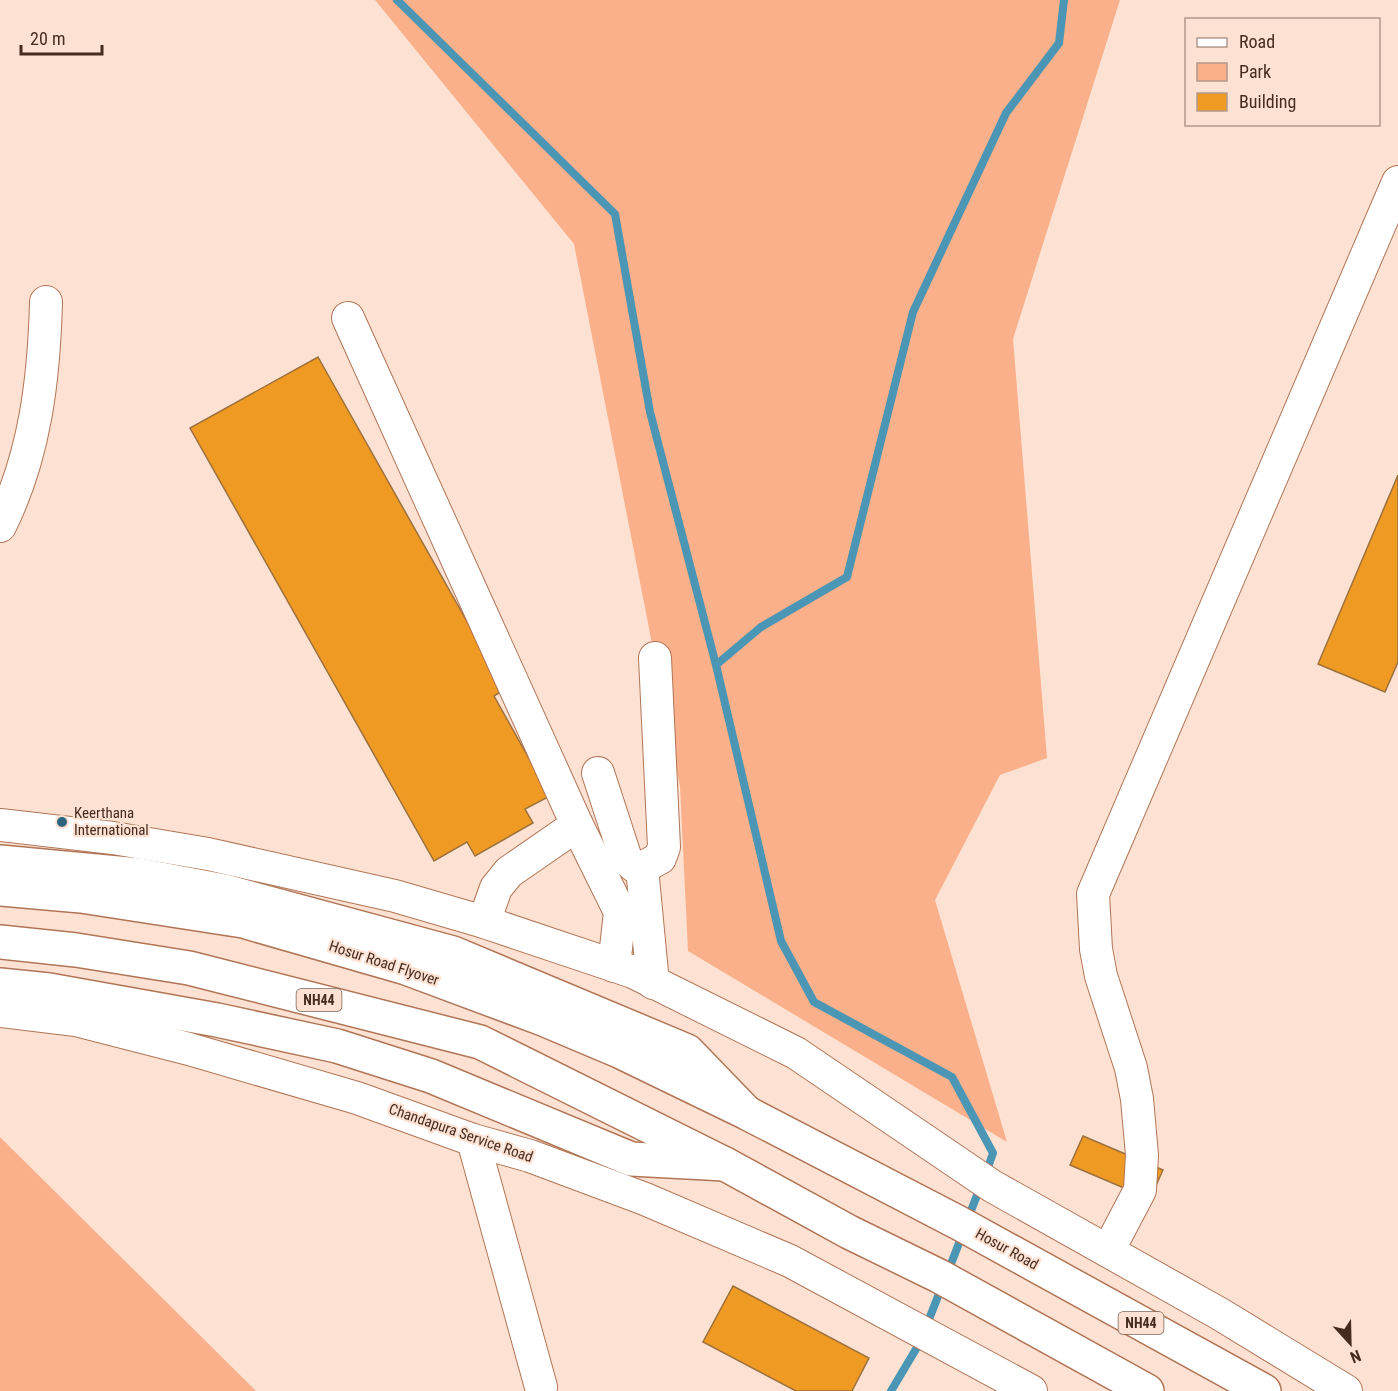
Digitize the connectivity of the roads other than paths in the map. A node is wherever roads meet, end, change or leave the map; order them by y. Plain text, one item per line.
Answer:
1 (1398, 182) edge
2 (46, 302) dead end
3 (348, 318) dead end
4 (0, 526) edge
5 (655, 658) dead end
6 (598, 773) dead end
7 (0, 825) edge
8 (577, 825) junction
9 (0, 862) edge
10 (642, 868) junction
11 (0, 889) edge
12 (484, 922) junction
13 (0, 942) edge
14 (614, 966) junction
15 (653, 983) junction
16 (0, 985) edge
17 (0, 1011) edge
18 (747, 1113) junction
19 (473, 1140) junction
20 (725, 1164) junction
21 (1108, 1251) junction
22 (541, 1387) dead end
23 (1031, 1391) edge
24 (1147, 1391) edge
25 (1264, 1391) edge
26 (1346, 1391) edge

1 - 21 street
2 - 4 street
3 - 8 street
5 - 10 street
6 - 10 street
7 - 12 street
8 - 12 street
8 - 14 street
9 - 18 main road
10 - 15 street
11 - 18 main road, Hosur Road Flyover / NH44
12 - 14 street
13 - 20 main road, NH44
14 - 15 street
15 - 21 street
16 - 20 main road
17 - 19 street, Chandapura Service Road
18 - 25 main road, Hosur Road / NH44
19 - 22 street
19 - 23 street, Chandapura Service Road
20 - 24 main road, NH44
21 - 26 street

